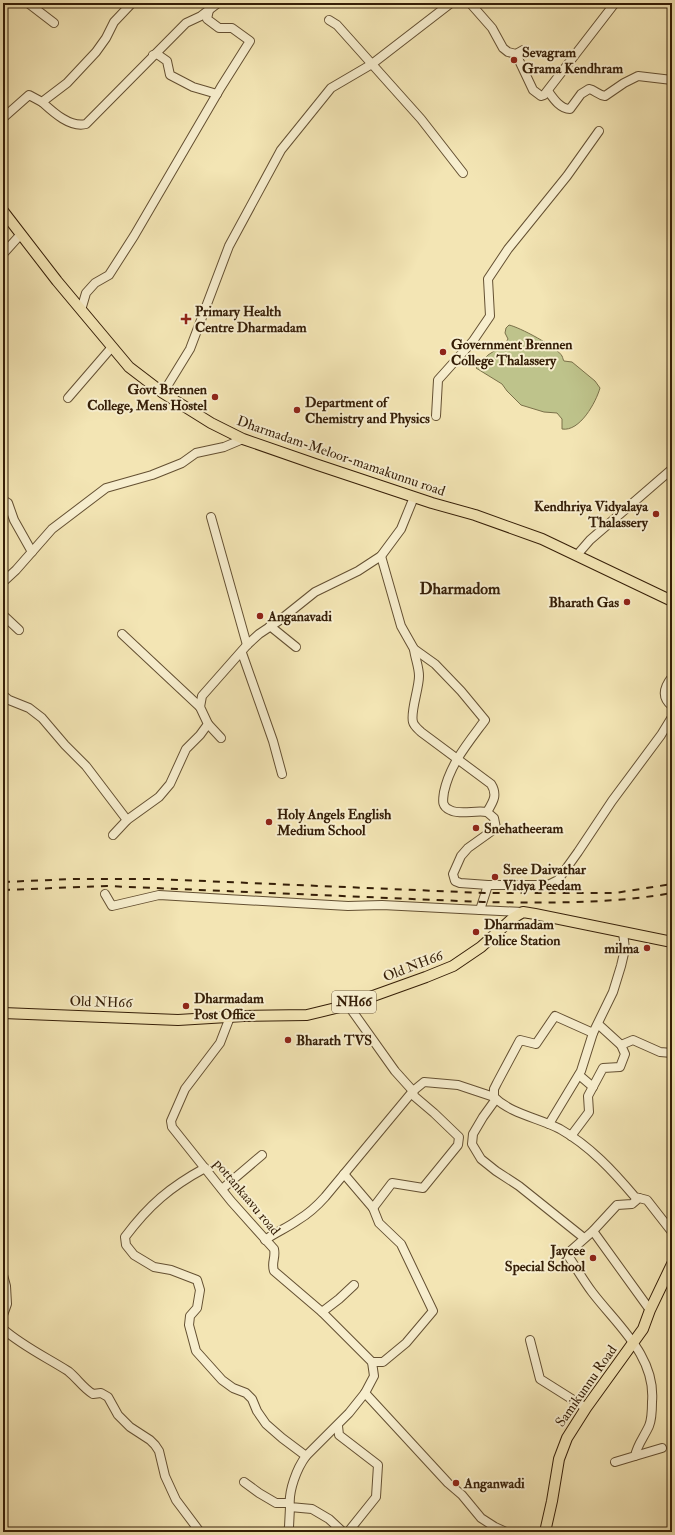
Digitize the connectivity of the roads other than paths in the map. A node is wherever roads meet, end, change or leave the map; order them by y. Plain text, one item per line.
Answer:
1 (28, 3) edge
2 (132, 3) edge
3 (218, 3) edge
4 (451, 3) edge
5 (470, 3) edge
6 (615, 3) edge
7 (209, 10) junction
8 (328, 20) dead end
9 (54, 23) dead end
10 (153, 55) junction
11 (372, 64) junction
12 (672, 80) edge
13 (548, 91) junction
14 (217, 94) junction
15 (42, 102) junction
16 (3, 118) edge
17 (599, 131) dead end
18 (463, 173) dead end
19 (3, 211) edge
20 (21, 234) junction
21 (3, 254) edge
22 (81, 310) junction
23 (112, 347) junction
24 (163, 392) junction
25 (68, 398) dead end
26 (436, 416) dead end
27 (243, 439) junction
28 (672, 469) edge
29 (414, 496) junction
30 (3, 500) edge
31 (211, 517) dead end
32 (32, 552) junction
33 (577, 555) junction
34 (381, 556) junction
35 (3, 582) edge
36 (672, 601) edge
37 (3, 615) edge
38 (270, 626) junction
39 (19, 630) dead end
40 (122, 634) dead end
41 (247, 645) junction
42 (296, 647) dead end
43 (414, 649) junction
44 (242, 653) junction
45 (672, 677) edge
46 (3, 695) edge
47 (672, 706) edge
48 (200, 707) junction
49 (672, 717) edge
50 (208, 724) junction
51 (221, 738) dead end
52 (456, 759) junction
53 (282, 774) dead end
54 (487, 812) junction
55 (126, 820) junction
56 (113, 835) dead end
57 (488, 885) junction
58 (105, 894) dead end
59 (480, 910) junction
60 (523, 912) junction
61 (624, 932) junction
62 (672, 942) edge
63 (348, 1005) junction
64 (5, 1014) edge
65 (230, 1017) junction
66 (598, 1024) junction
67 (594, 1033) junction
68 (621, 1045) junction
69 (672, 1053) edge
70 (579, 1075) junction
71 (593, 1088) junction
72 (413, 1091) junction
73 (495, 1098) junction
74 (549, 1124) junction
75 (571, 1136) junction
76 (262, 1155) dead end
77 (205, 1168) junction
78 (344, 1174) junction
79 (222, 1189) junction
80 (639, 1198) junction
81 (373, 1208) junction
82 (593, 1231) junction
83 (672, 1232) edge
84 (584, 1238) junction
85 (265, 1240) junction
86 (672, 1264) edge
87 (3, 1275) edge
88 (354, 1285) dead end
89 (650, 1310) junction
90 (322, 1312) junction
91 (530, 1340) dead end
92 (634, 1342) junction
93 (372, 1362) junction
94 (365, 1393) junction
95 (586, 1408) junction
96 (338, 1426) junction
97 (662, 1448) dead end
98 (306, 1456) junction
99 (635, 1456) junction
100 (615, 1462) dead end
101 (244, 1482) dead end
102 (290, 1505) junction
103 (200, 1532) edge
104 (287, 1532) edge
105 (343, 1532) edge
106 (348, 1532) edge
107 (506, 1532) edge
108 (545, 1532) edge

1 - 9 street
2 - 15 street
3 - 7 street
4 - 11 street
5 - 13 street
6 - 13 street
7 - 10 street
7 - 14 street
8 - 11 street
10 - 14 street
10 - 15 street
11 - 18 street
11 - 24 street
12 - 13 street
14 - 22 street
15 - 16 street
17 - 26 street
19 - 20 main road, Dharmadam-Meloor-mamakunnu road
20 - 21 street
20 - 22 main road, Dharmadam-Meloor-mamakunnu road
22 - 23 main road, Dharmadam-Meloor-mamakunnu road
23 - 24 main road, Dharmadam-Meloor-mamakunnu road
23 - 25 street
24 - 27 main road, Dharmadam-Meloor-mamakunnu road
27 - 29 main road, Dharmadam-Meloor-mamakunnu road
27 - 32 street
28 - 33 street
29 - 33 main road, Dharmadam-Meloor-mamakunnu road
29 - 34 street
30 - 32 street
31 - 41 street
32 - 35 street
33 - 36 main road, Dharmadam-Meloor-mamakunnu road
34 - 38 street
34 - 43 street
37 - 39 street
38 - 41 street
38 - 42 street
40 - 48 street
41 - 44 street
43 - 52 street
43 - 52 street
44 - 48 street
44 - 53 street
45 - 47 street
46 - 55 street
48 - 50 street
49 - 57 street
50 - 51 street
50 - 55 street
52 - 54 street
52 - 54 street
54 - 57 street
55 - 56 street
57 - 59 street
58 - 59 street
59 - 60 street
60 - 61 main road
60 - 63 main road, Old NH66 / NH66
61 - 62 main road
61 - 66 street
63 - 65 main road, Old NH66 / NH66
63 - 72 street
64 - 65 main road, Old NH66 / NH66
65 - 77 street, pottankaavu road
66 - 67 street
66 - 68 street
67 - 70 street
67 - 73 street
68 - 69 street
68 - 71 street
70 - 71 street
70 - 74 street
71 - 75 street
72 - 73 street
72 - 78 street
72 - 81 street
73 - 74 street
73 - 84 street
74 - 75 street
75 - 80 street
76 - 79 street
77 - 79 street, pottankaavu road
77 - 98 street
78 - 81 street
78 - 85 street
79 - 85 street, pottankaavu road
80 - 82 street
80 - 83 street
81 - 93 street
82 - 84 street
82 - 89 street
84 - 92 street
85 - 90 street, pottankaavu road
86 - 89 main road, Samikunnu Road
87 - 103 street
88 - 90 street
89 - 92 main road, Samikunnu Road
90 - 93 street, pottankaavu road
91 - 95 street
92 - 95 main road, Samikunnu Road
92 - 99 street
93 - 94 street
94 - 96 street
94 - 107 street
95 - 108 main road, Samikunnu Road
96 - 98 street
96 - 106 street
97 - 99 street
98 - 102 street
99 - 100 street
101 - 102 street
102 - 104 street
102 - 105 street

